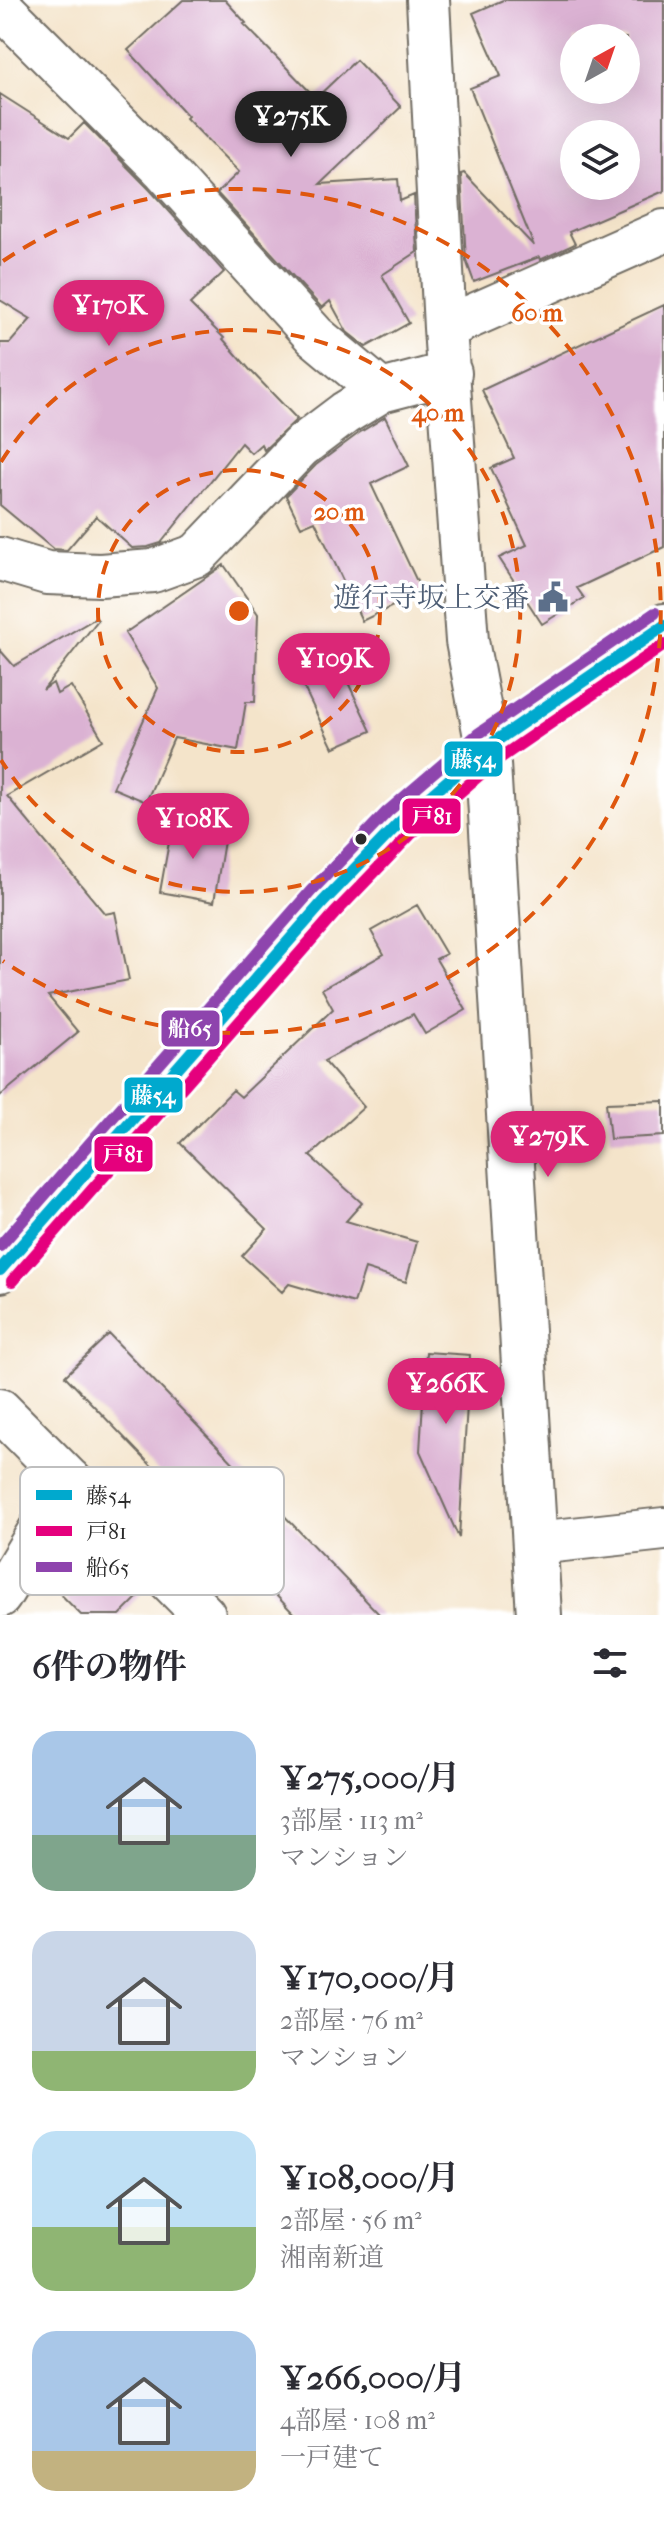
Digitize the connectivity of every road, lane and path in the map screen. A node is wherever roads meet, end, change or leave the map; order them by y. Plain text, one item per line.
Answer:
1 (428, 0) edge
2 (0, 6) edge
3 (664, 231) edge
4 (445, 328) junction
5 (450, 373) junction
6 (381, 391) junction
7 (0, 559) edge
8 (664, 626) edge
9 (487, 747) junction
10 (0, 1270) edge
11 (0, 1410) edge
12 (57, 1467) edge
13 (664, 1529) edge
14 (536, 1543) junction
15 (20, 1563) edge
16 (184, 1595) edge
17 (0, 1596) edge
18 (204, 1615) edge
19 (539, 1615) edge

1 - 4 street
2 - 6 street
3 - 4 street
4 - 5 street
5 - 6 street
5 - 9 street
6 - 7 street
8 - 9 main road
9 - 10 main road
9 - 14 main road
11 - 12 street
13 - 14 street
14 - 19 main road
15 - 17 street
16 - 18 street

